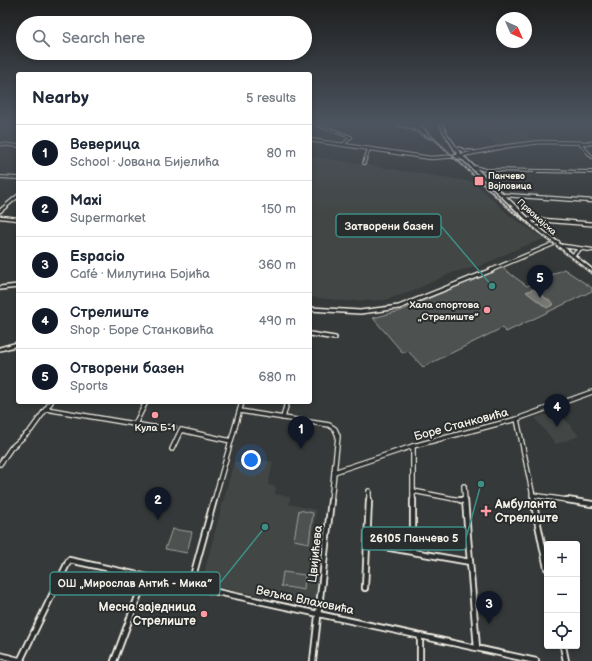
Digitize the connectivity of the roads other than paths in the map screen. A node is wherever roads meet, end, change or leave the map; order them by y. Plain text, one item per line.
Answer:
1 (367, 155) edge
2 (412, 155) edge
3 (462, 155) junction
4 (453, 156) junction
5 (364, 163) dead end
6 (475, 167) junction
7 (486, 170) junction
8 (480, 172) junction
9 (592, 172) edge
10 (0, 177) edge
11 (16, 178) edge
12 (505, 195) junction
13 (517, 197) junction
14 (16, 198) edge
15 (592, 200) edge
16 (511, 201) junction
17 (0, 211) edge
18 (0, 218) edge
19 (529, 218) junction
20 (16, 219) edge
21 (542, 220) junction
22 (552, 220) junction
23 (537, 224) junction
24 (592, 224) edge
25 (557, 243) junction
26 (563, 246) junction
27 (581, 249) junction
28 (592, 250) edge
29 (574, 254) junction
30 (592, 267) edge
31 (592, 271) edge
32 (16, 286) edge
33 (0, 288) edge
34 (312, 309) edge
35 (312, 334) edge
36 (335, 338) dead end
37 (16, 345) edge
38 (0, 349) edge
39 (592, 392) edge
40 (50, 404) edge
41 (145, 404) edge
42 (242, 404) edge
43 (286, 404) edge
44 (46, 409) junction
45 (240, 411) junction
46 (283, 418) junction
47 (517, 419) junction
48 (135, 424) junction
49 (174, 427) dead end
50 (231, 441) junction
51 (413, 446) junction
52 (172, 449) dead end
53 (0, 464) edge
54 (334, 472) junction
55 (464, 486) dead end
56 (369, 491) dead end
57 (414, 491) junction
58 (532, 495) junction
59 (464, 501) junction
60 (592, 504) edge
61 (367, 544) junction
62 (413, 551) junction
63 (544, 553) edge
64 (470, 562) junction
65 (145, 578) junction
66 (190, 587) junction
67 (365, 588) dead end
68 (318, 613) junction
69 (420, 636) junction
70 (477, 648) junction
71 (564, 649) edge
72 (0, 655) edge
73 (21, 661) edge
74 (114, 661) edge
75 (313, 661) edge
76 (420, 661) edge
77 (536, 661) edge
78 (566, 661) edge

1 - 5 street
2 - 4 street
3 - 4 main road
3 - 4 street
3 - 6 main road, Првомајска
3 - 19 main road, Првомајска
6 - 7 street
6 - 8 main road, Првомајска
7 - 8 street
7 - 9 street
8 - 12 main road, Првомајска
10 - 11 street
12 - 13 street
12 - 16 main road, Првомајска
13 - 15 street
13 - 16 street
14 - 17 street
16 - 19 main road, Првомајска
18 - 20 street
19 - 21 street
19 - 22 street
19 - 23 main road, Првомајска
19 - 25 main road, Првомајска
21 - 22 street
21 - 23 main road
22 - 24 street
23 - 25 main road, Првомајска
25 - 26 main road, Првомајска
25 - 31 main road, Првомајска
25 - 34 street
26 - 27 street
26 - 29 main road, Првомајска
27 - 28 street
27 - 29 street
29 - 30 main road, Првомајска
32 - 33 street
35 - 36 street
37 - 38 street
39 - 47 street, Боре Станковића
40 - 44 street
41 - 48 street
42 - 45 street
43 - 46 street
44 - 48 street
44 - 53 street
45 - 46 street
45 - 50 street
46 - 54 street, Цвијићева
47 - 51 street, Боре Станковића
47 - 58 street
48 - 49 street
50 - 52 street
50 - 66 street
51 - 54 street, Боре Станковића
51 - 57 street
54 - 68 street, Цвијићева
55 - 59 street
56 - 61 street
57 - 59 street
57 - 62 street
58 - 60 street
58 - 63 street
59 - 64 street
61 - 62 street
61 - 67 street
62 - 64 street
64 - 70 street
65 - 66 street, Вељка Влаховића
65 - 73 street, Вељка Влаховића
65 - 74 street
66 - 68 street, Вељка Влаховића
68 - 69 street, Вељка Влаховића
68 - 75 street, Цвијићева
69 - 70 street, Вељка Влаховића
69 - 76 street
70 - 77 street, Вељка Влаховића
71 - 78 street
72 - 73 street

